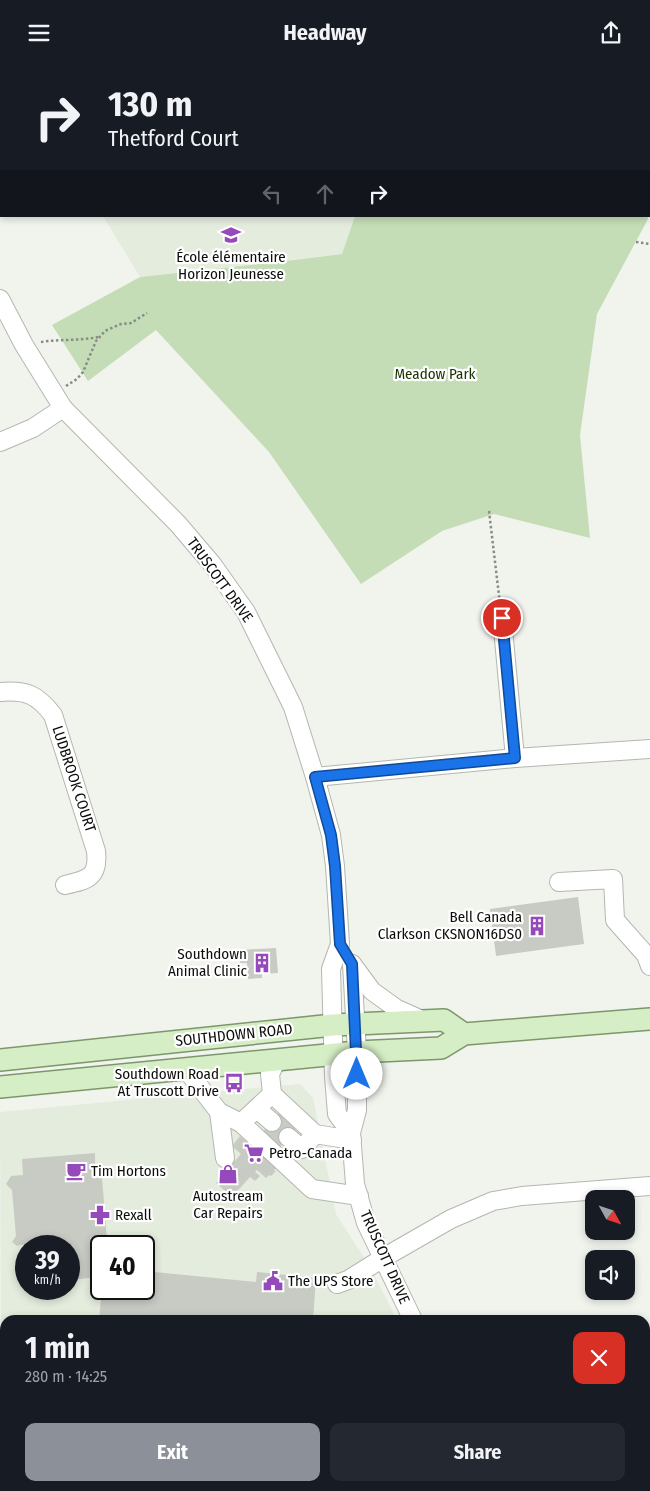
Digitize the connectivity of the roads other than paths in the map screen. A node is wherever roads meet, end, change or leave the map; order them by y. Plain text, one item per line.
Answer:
1 (0, 299) edge
2 (58, 401) junction
3 (0, 442) edge
4 (502, 618) road end
5 (0, 691) edge
6 (650, 749) edge
7 (515, 758) junction
8 (315, 777) junction
9 (559, 881) dead end
10 (66, 885) dead end
11 (340, 944) junction
12 (352, 964) junction
13 (650, 966) edge
14 (650, 1019) edge
15 (424, 1021) junction
16 (356, 1024) junction
17 (333, 1025) junction
18 (464, 1034) junction
19 (356, 1052) junction
20 (332, 1054) junction
21 (0, 1060) edge
22 (276, 1061) junction
23 (186, 1069) junction
24 (0, 1087) edge
25 (272, 1094) junction
26 (257, 1109) junction
27 (219, 1112) junction
28 (272, 1122) dead end
29 (242, 1123) junction
30 (315, 1134) junction
31 (288, 1137) dead end
32 (351, 1137) junction
33 (302, 1149) junction
34 (225, 1158) dead end
35 (287, 1166) junction
36 (650, 1186) edge
37 (359, 1197) junction
38 (383, 1258) junction
39 (337, 1285) dead end
40 (412, 1315) edge

1 - 2 street, TRUSCOTT DRIVE
2 - 3 street
2 - 8 street, TRUSCOTT DRIVE
4 - 7 street
5 - 10 street, LUDBROOK COURT
6 - 7 street
7 - 8 street
8 - 11 street, TRUSCOTT DRIVE
9 - 13 street
11 - 12 street, TRUSCOTT DRIVE
11 - 17 street, TRUSCOTT DRIVE
12 - 15 street
12 - 16 street, TRUSCOTT DRIVE
14 - 18 main road, SOUTHDOWN ROAD
15 - 16 main road, SOUTHDOWN ROAD
15 - 18 main road, SOUTHDOWN ROAD
16 - 17 main road, SOUTHDOWN ROAD
16 - 19 street, TRUSCOTT DRIVE
17 - 20 street, TRUSCOTT DRIVE
17 - 21 main road, SOUTHDOWN ROAD
18 - 19 main road, SOUTHDOWN ROAD
19 - 20 main road, SOUTHDOWN ROAD
19 - 32 street, TRUSCOTT DRIVE
20 - 22 main road, SOUTHDOWN ROAD
20 - 32 street, TRUSCOTT DRIVE
22 - 23 main road, SOUTHDOWN ROAD
22 - 25 street
23 - 24 main road, SOUTHDOWN ROAD
23 - 27 street
25 - 26 street
25 - 30 street
26 - 28 street
26 - 29 street
27 - 29 street
27 - 34 street
29 - 35 street
30 - 32 street
30 - 33 street
31 - 33 street
32 - 37 street, TRUSCOTT DRIVE
33 - 35 street
35 - 37 street
36 - 38 street
37 - 38 street, TRUSCOTT DRIVE
38 - 39 street
38 - 40 street, TRUSCOTT DRIVE

